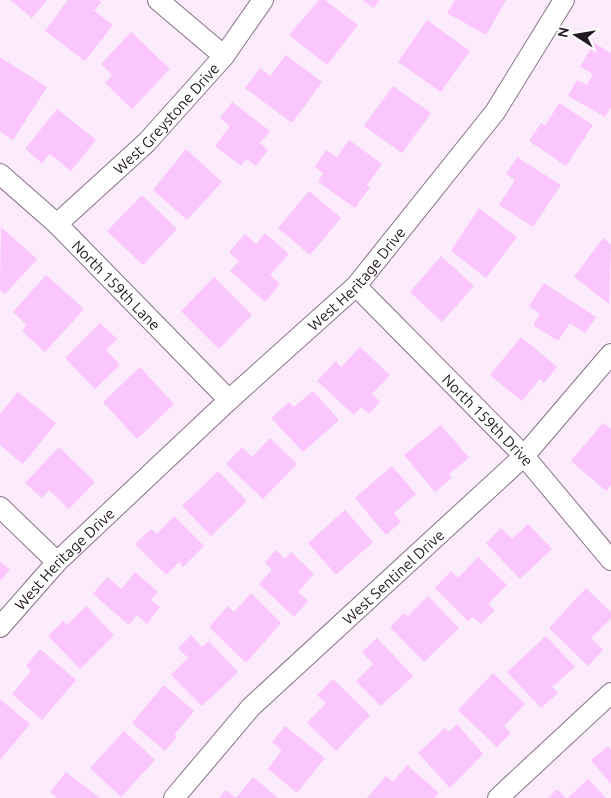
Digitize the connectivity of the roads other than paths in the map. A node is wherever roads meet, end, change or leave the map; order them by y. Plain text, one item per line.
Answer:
1 (158, 0) edge
2 (263, 0) edge
3 (564, 0) edge
4 (224, 56) junction
5 (0, 174) edge
6 (57, 224) junction
7 (356, 286) junction
8 (611, 354) edge
9 (229, 400) junction
10 (524, 456) junction
11 (0, 507) edge
12 (611, 560) edge
13 (57, 562) junction
14 (0, 627) edge
15 (611, 693) edge
16 (174, 798) edge
17 (498, 798) edge

1 - 4 street
2 - 4 street, West Greystone Drive
3 - 7 street, West Heritage Drive
4 - 6 street, West Greystone Drive
5 - 6 street, North 159th Lane
6 - 9 street, North 159th Lane
7 - 9 street, West Heritage Drive
7 - 10 street, North 159th Drive
8 - 10 street, West Sentinel Drive
9 - 13 street, West Heritage Drive
10 - 12 street, North 159th Drive
10 - 16 street, West Sentinel Drive
11 - 13 street
13 - 14 street, West Heritage Drive
15 - 17 street

